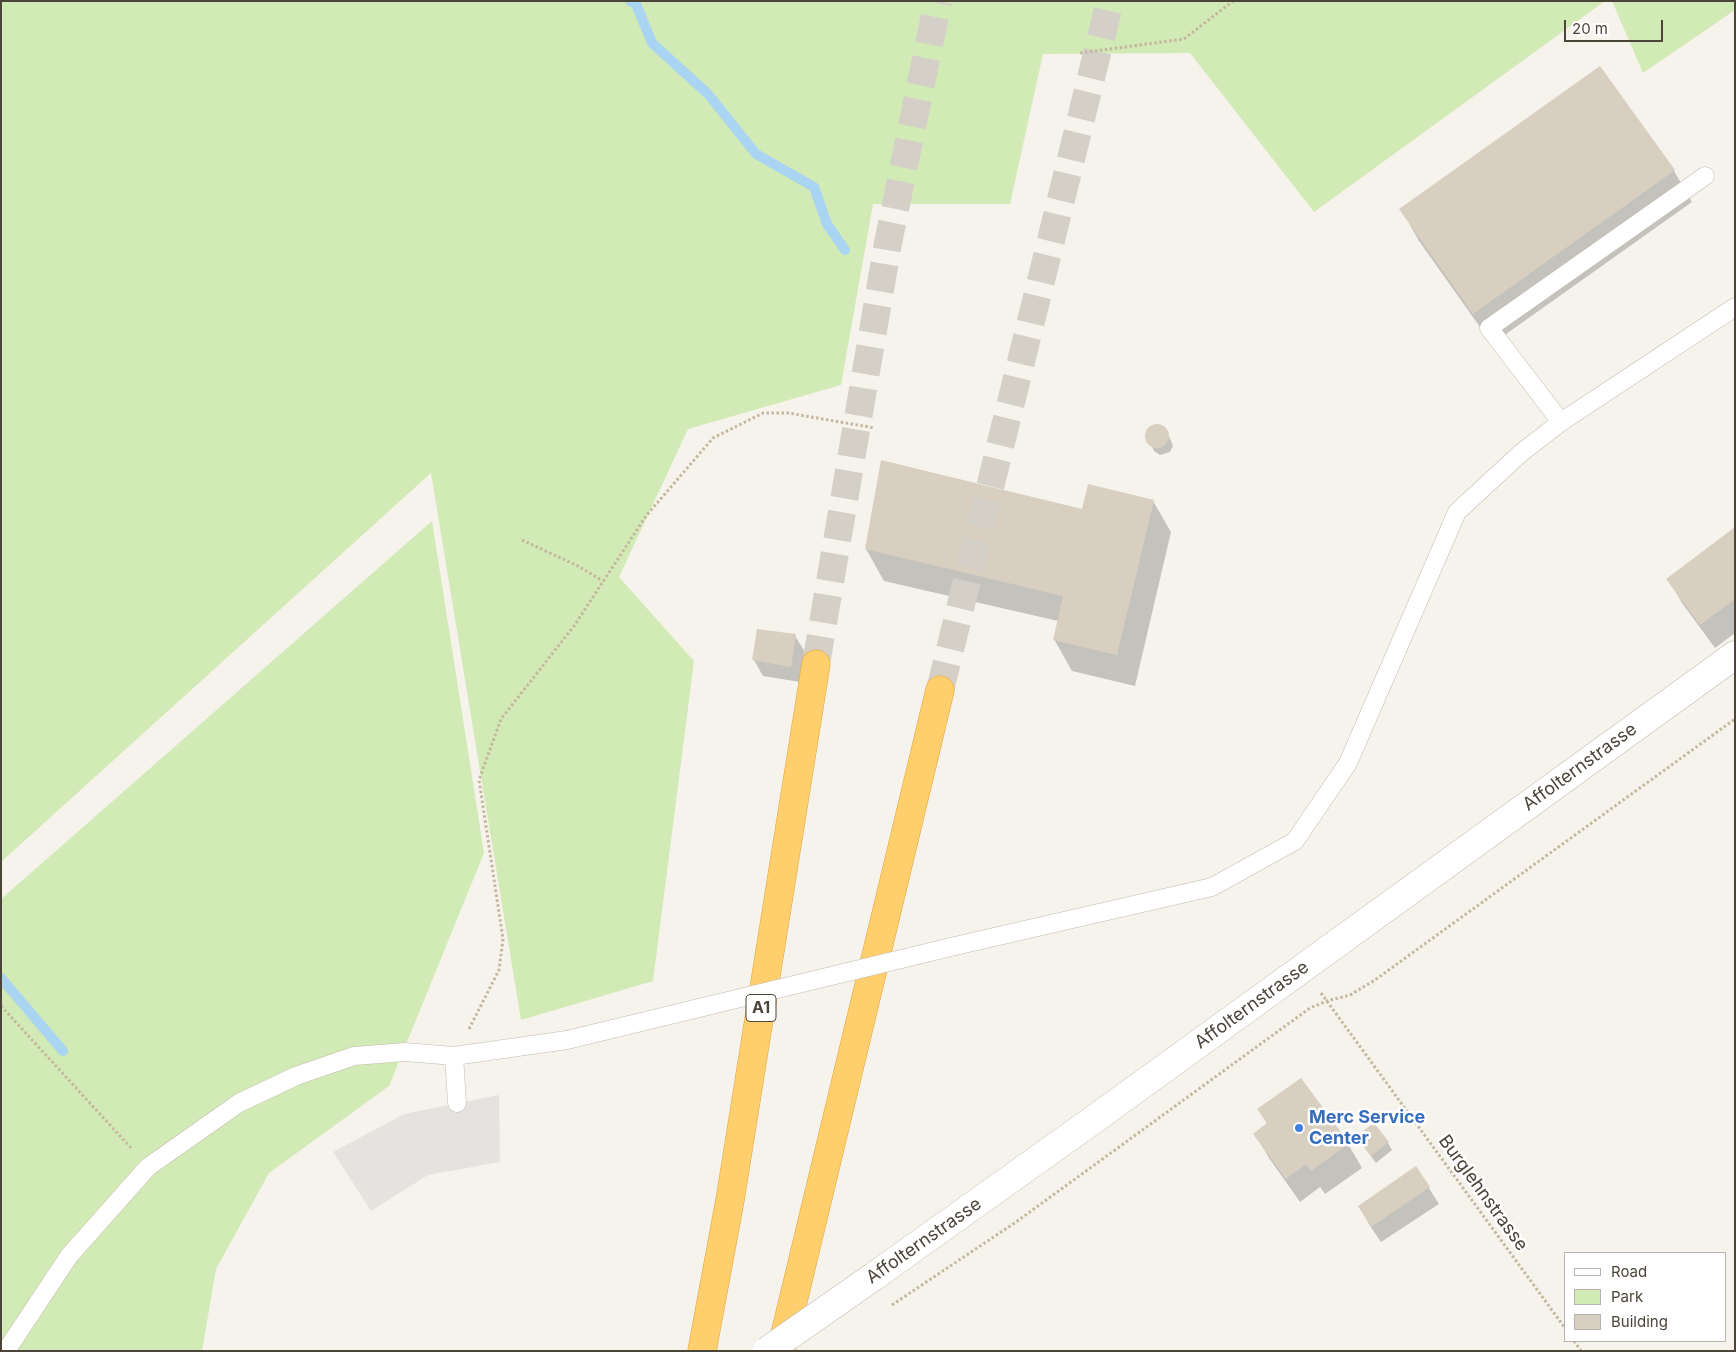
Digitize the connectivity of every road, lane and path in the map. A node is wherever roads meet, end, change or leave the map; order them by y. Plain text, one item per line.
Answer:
1 (1234, 1) edge
2 (1080, 53) dead end
3 (1705, 176) dead end
4 (1735, 307) edge
5 (1561, 422) junction
6 (875, 428) dead end
7 (522, 540) dead end
8 (603, 581) junction
9 (1735, 654) edge
10 (816, 664) tunnel mouth
11 (940, 690) tunnel mouth
12 (1735, 718) edge
13 (1327, 1001) junction
14 (1, 1006) edge
15 (454, 1056) junction
16 (458, 1103) dead end
17 (148, 1167) junction
18 (884, 1310) dead end
19 (1564, 1327) edge
20 (6, 1351) edge
21 (702, 1351) edge
22 (767, 1351) edge
23 (781, 1351) edge

1 - 2 path
3 - 5 lane
4 - 5 lane
5 - 15 lane, bridge
6 - 8 path
7 - 8 path
8 - 15 path
9 - 22 street, Affolternstrasse, bridge
10 - 21 highway, A1
11 - 23 highway
12 - 13 path
13 - 18 path
13 - 19 path, Burglehnstrasse
14 - 17 path
15 - 16 lane
15 - 17 lane
17 - 20 lane

